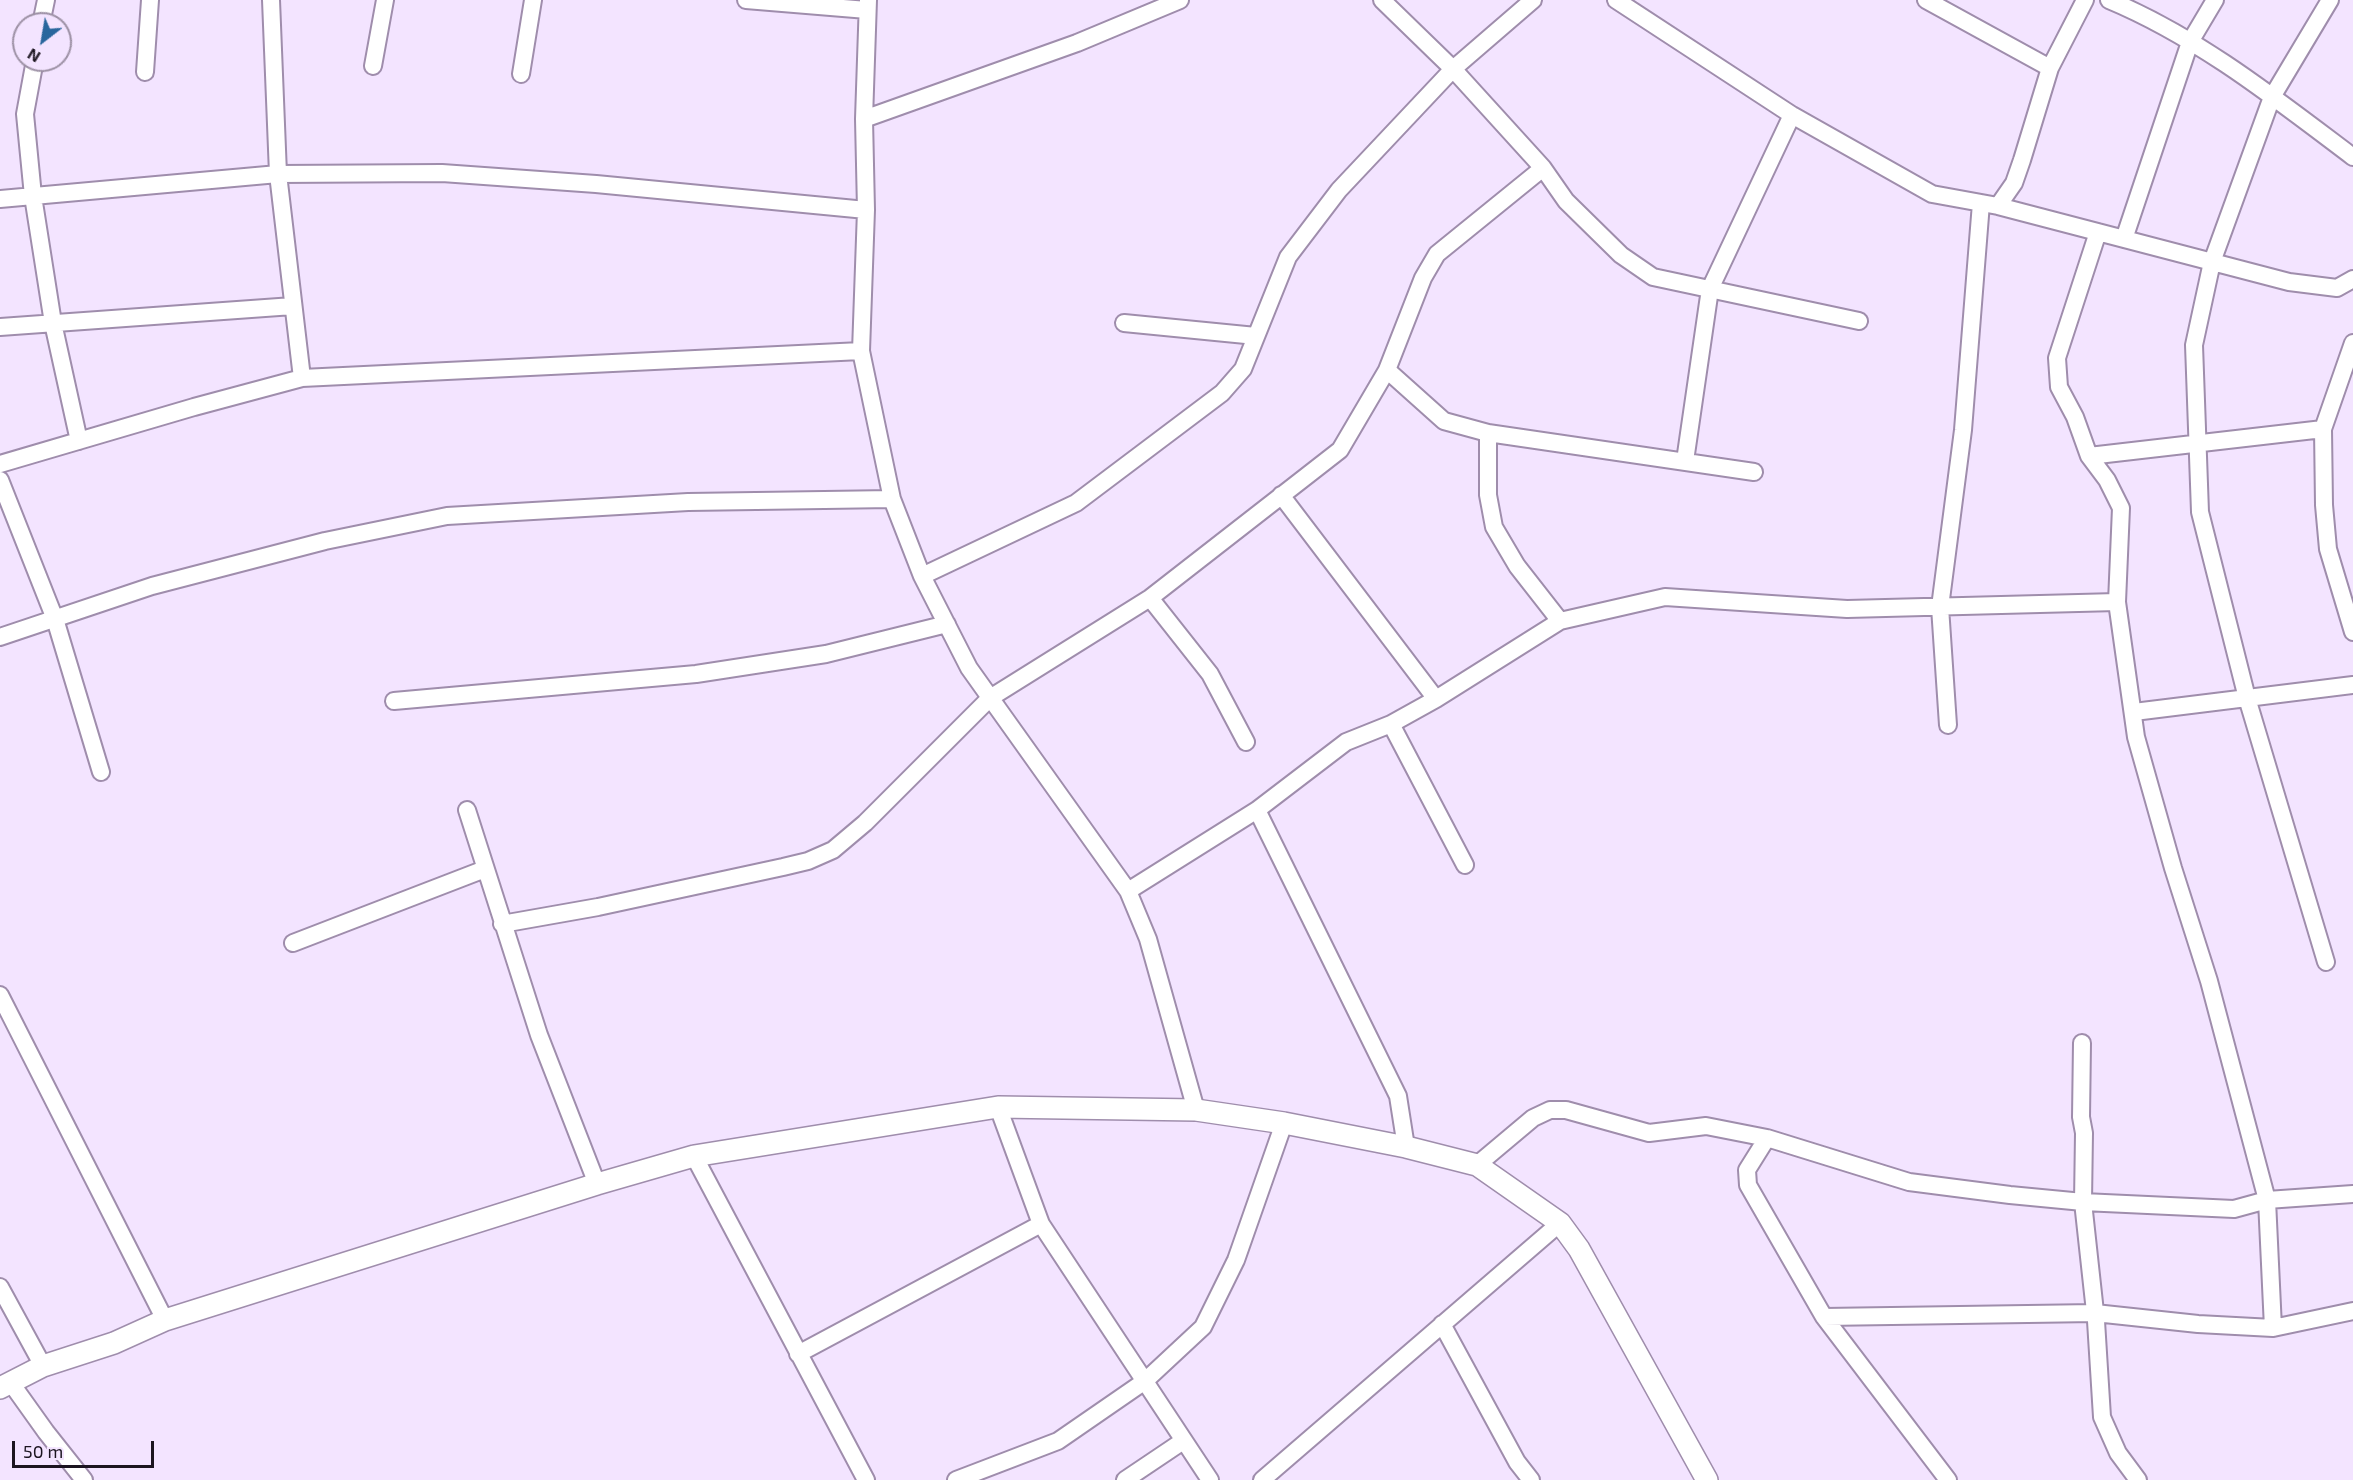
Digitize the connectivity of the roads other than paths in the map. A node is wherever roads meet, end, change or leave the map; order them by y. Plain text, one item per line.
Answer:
1 (150, 0) edge
2 (271, 0) edge
3 (385, 0) edge
4 (532, 0) edge
5 (746, 0) edge
6 (1180, 0) edge
7 (1382, 0) edge
8 (1533, 0) edge
9 (1616, 0) edge
10 (1926, 0) edge
11 (2085, 0) edge
12 (2109, 0) edge
13 (2215, 0) edge
14 (2330, 0) edge
15 (867, 5) edge
16 (2190, 42) junction
17 (373, 66) dead end
18 (2050, 68) junction
19 (1453, 69) junction
20 (33, 72) edge
21 (145, 72) dead end
22 (521, 74) dead end
23 (2272, 97) junction
24 (1792, 114) junction
25 (864, 119) junction
26 (2351, 151) edge
27 (1543, 168) junction
28 (278, 174) junction
29 (33, 196) junction
30 (0, 199) edge
31 (1990, 204) junction
32 (866, 210) junction
33 (2098, 232) junction
34 (2124, 239) junction
35 (2212, 262) junction
36 (2353, 279) edge
37 (1710, 289) junction
38 (293, 306) junction
39 (1859, 321) dead end
40 (52, 323) junction
41 (1124, 323) dead end
42 (0, 327) edge
43 (1256, 336) junction
44 (2353, 343) edge
45 (861, 351) junction
46 (1387, 370) junction
47 (302, 378) junction
48 (2323, 429) junction
49 (1488, 433) junction
50 (79, 441) junction
51 (2199, 443) junction
52 (2089, 456) junction
53 (1685, 461) junction
54 (0, 464) edge
55 (1754, 472) dead end
56 (0, 480) edge
57 (1281, 495) junction
58 (892, 499) junction
59 (922, 576) junction
60 (1150, 598) junction
61 (2117, 602) junction
62 (1940, 607) junction
63 (55, 620) junction
64 (1560, 621) junction
65 (947, 624) junction
66 (2353, 632) edge
67 (0, 638) edge
68 (2353, 685) edge
69 (990, 698) junction
70 (2247, 698) junction
71 (1436, 699) junction
72 (394, 701) dead end
73 (2134, 712) junction
74 (1390, 724) junction
75 (1948, 725) dead end
76 (1246, 742) dead end
77 (101, 772) dead end
78 (467, 810) dead end
79 (1257, 810) junction
80 (1465, 865) dead end
81 (485, 869) junction
82 (1128, 891) junction
83 (502, 924) junction
84 (293, 943) dead end
85 (2326, 962) dead end
86 (0, 995) edge
87 (2082, 1043) dead end
88 (998, 1107) junction
89 (1196, 1110) junction
90 (1284, 1123) junction
91 (1767, 1138) junction
92 (1406, 1147) junction
93 (694, 1156) junction
94 (1477, 1165) junction
95 (597, 1184) junction
96 (2353, 1194) edge
97 (2267, 1200) junction
98 (2084, 1202) junction
99 (1560, 1223) junction
100 (1041, 1224) junction
101 (0, 1287) edge
102 (2353, 1311) edge
103 (2095, 1313) junction
104 (1824, 1317) junction
105 (165, 1320) junction
106 (1442, 1324) junction
107 (2273, 1328) junction
108 (798, 1354) junction
109 (43, 1366) junction
110 (1145, 1381) junction
111 (6, 1386) edge
112 (1183, 1441) junction
113 (1704, 1479) edge
114 (84, 1480) edge
115 (866, 1480) edge
116 (956, 1480) edge
117 (1125, 1480) edge
118 (1210, 1480) edge
119 (1262, 1480) edge
120 (1531, 1480) edge
121 (1948, 1480) edge
122 (2138, 1480) edge

1 - 21 street
2 - 28 street
3 - 17 street
4 - 22 street
5 - 15 street
6 - 25 street
7 - 19 street
8 - 19 street
9 - 24 street
10 - 18 street
11 - 18 street
12 - 16 street
13 - 16 street
14 - 23 street
15 - 25 street
16 - 23 street
16 - 34 street
18 - 31 street
19 - 27 street
19 - 43 street
20 - 29 street
23 - 26 street
23 - 35 street
24 - 31 street
24 - 37 street
25 - 32 street
27 - 37 street
27 - 46 street
28 - 29 street
28 - 32 street
28 - 38 street
29 - 30 street
29 - 40 street
31 - 33 street
31 - 62 street
32 - 45 street
33 - 34 street
33 - 52 street
34 - 35 street
35 - 36 street
35 - 51 street
37 - 39 street
37 - 53 street
38 - 40 street
38 - 47 street
40 - 42 street
40 - 50 street
41 - 43 street
43 - 59 street
44 - 48 street
45 - 47 street
45 - 58 street
46 - 49 street
46 - 57 street
47 - 50 street
48 - 51 street
48 - 66 street
49 - 53 street
49 - 64 street
50 - 54 street
51 - 52 street
51 - 70 street
52 - 61 street
53 - 55 street
56 - 63 street
57 - 60 street
57 - 71 street
58 - 59 street
58 - 63 street
59 - 65 street
60 - 69 street
60 - 76 street
61 - 62 street
61 - 73 street
62 - 64 street
62 - 75 street
63 - 67 street
63 - 77 street
64 - 71 street
65 - 69 street
65 - 72 street
68 - 70 street
69 - 82 street
69 - 83 street
70 - 73 street
70 - 85 street
71 - 74 street
73 - 97 street
74 - 79 street
74 - 80 street
78 - 81 street
79 - 82 street
79 - 92 street
81 - 83 street
81 - 84 street
82 - 89 street
83 - 95 street
86 - 105 street
87 - 98 street
88 - 89 street
88 - 93 street
88 - 100 street
89 - 90 street
90 - 92 street
90 - 110 street
91 - 94 street
91 - 98 street
91 - 104 street
92 - 94 street
93 - 95 street
93 - 108 street
94 - 99 street
95 - 105 street
96 - 97 street
97 - 98 street
97 - 107 street
98 - 103 street
99 - 106 street
99 - 113 street
100 - 108 street
100 - 110 street
101 - 109 street
102 - 107 street
103 - 104 street
103 - 107 street
103 - 122 street
104 - 121 street
105 - 109 street
106 - 119 street
106 - 120 street
108 - 115 street
109 - 111 street
110 - 112 street
110 - 116 street
111 - 114 street
112 - 117 street
112 - 118 street

